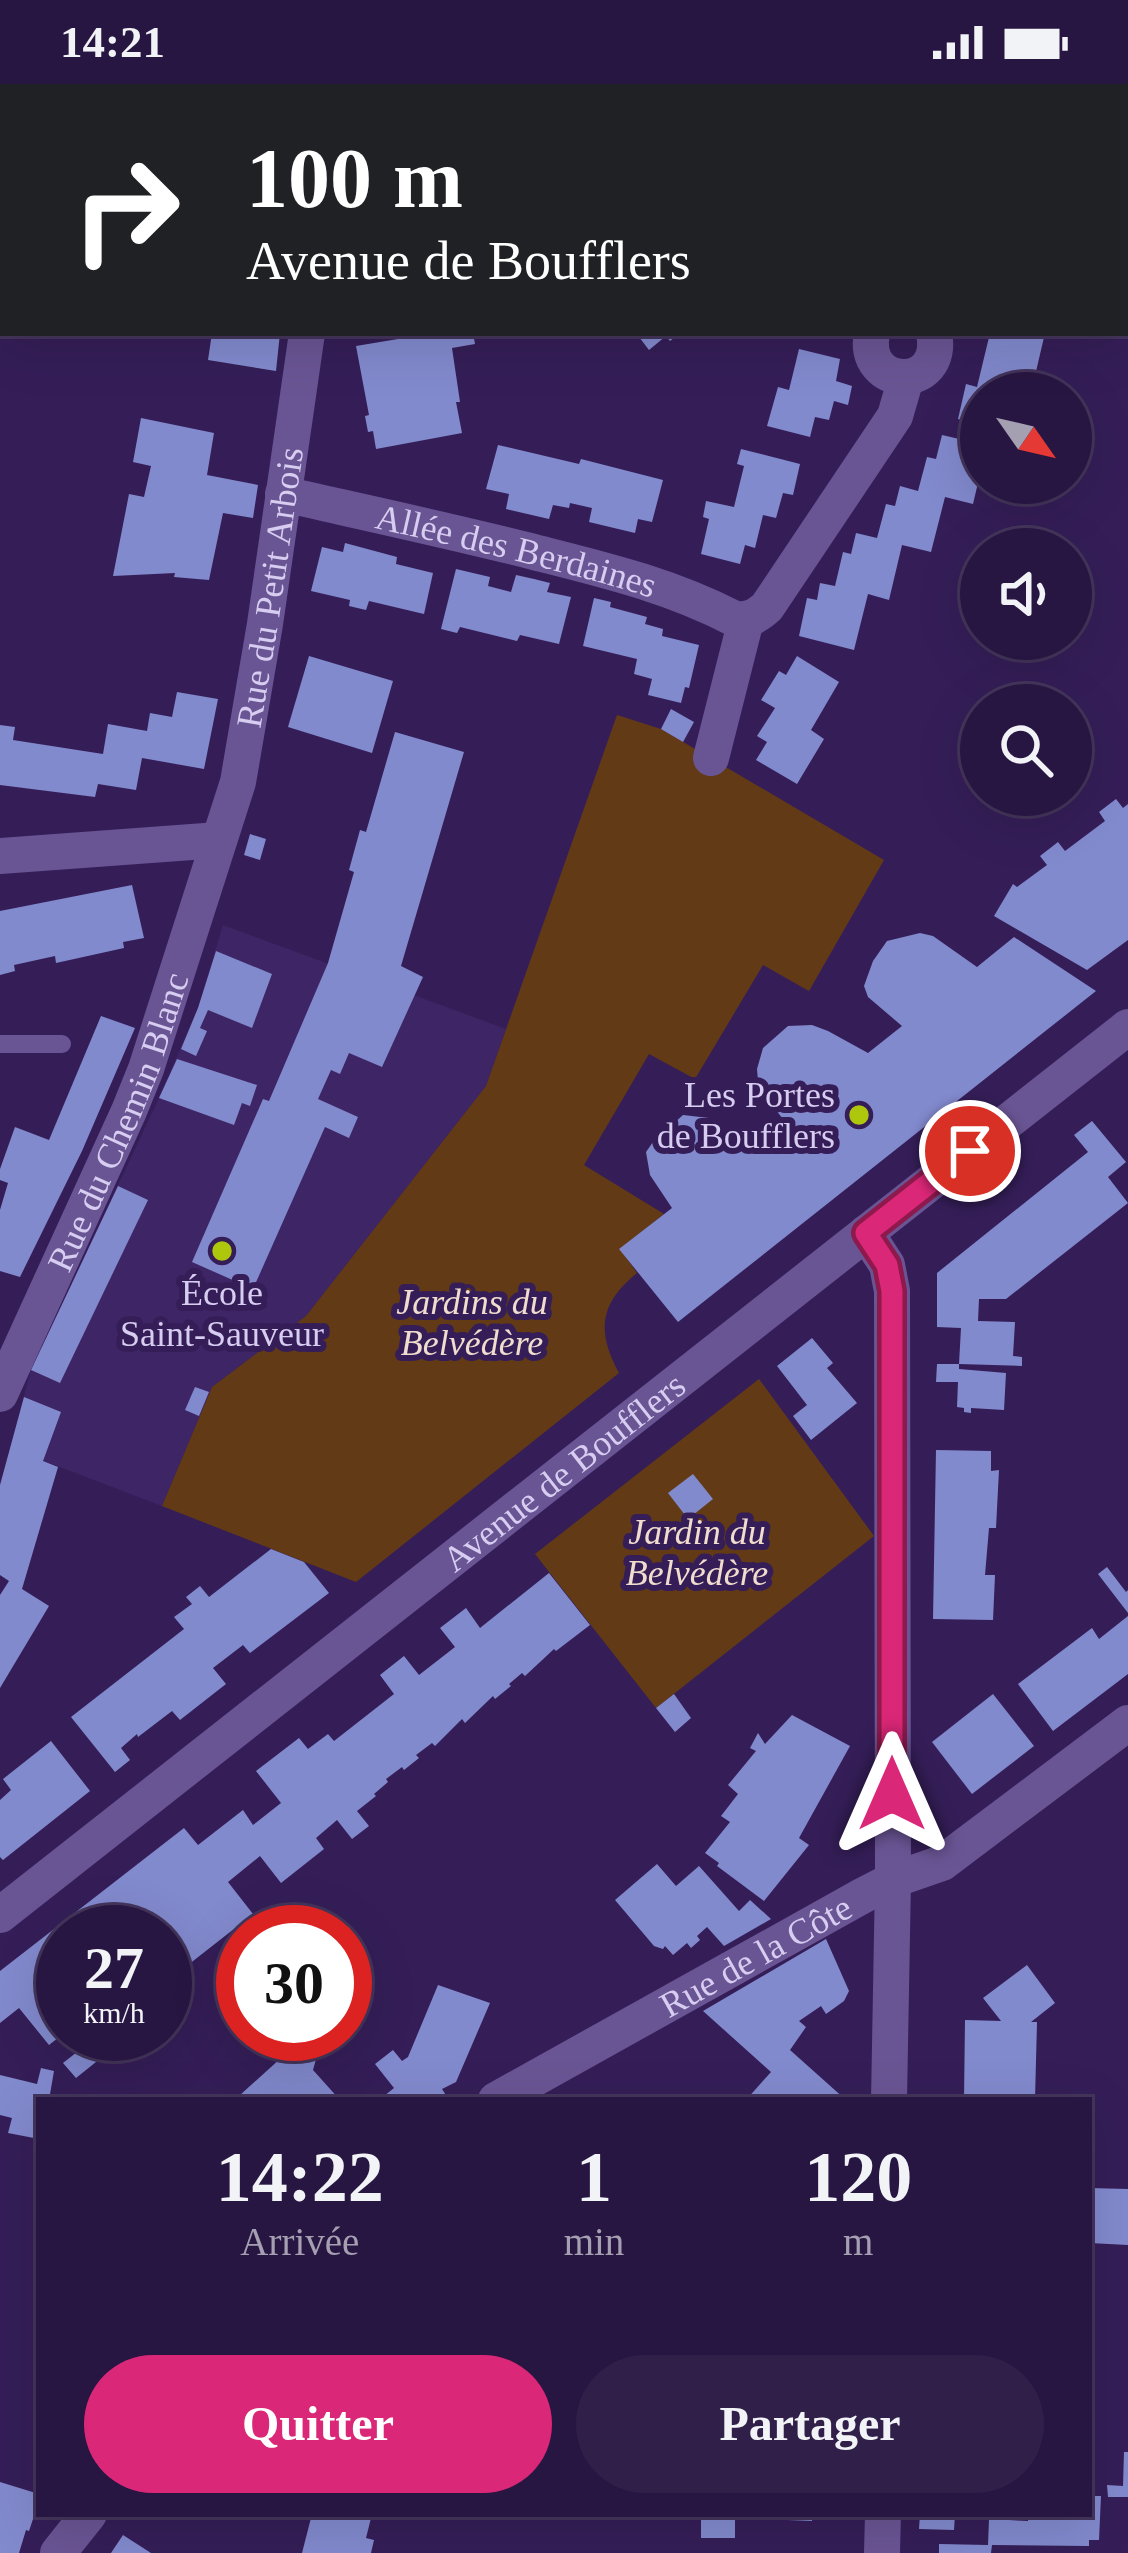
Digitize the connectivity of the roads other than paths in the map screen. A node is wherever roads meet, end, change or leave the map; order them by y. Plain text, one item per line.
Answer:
1 (307, 336) edge
2 (865, 336) edge
3 (934, 336) edge
4 (906, 378) junction
5 (283, 494) junction
6 (746, 620) junction
7 (712, 758) dead end
8 (219, 840) junction
9 (0, 856) edge
10 (1128, 1027) edge
11 (0, 1044) edge
12 (62, 1044) dead end
13 (866, 1233) junction
14 (0, 1394) edge
15 (1128, 1723) edge
16 (892, 1880) junction
17 (0, 1915) edge
18 (501, 2097) edge
19 (889, 2097) edge
20 (87, 2517) edge
21 (883, 2517) edge
22 (58, 2553) edge
23 (882, 2553) edge

1 - 5 street, Rue du Petit Arbois
2 - 4 street
3 - 4 street
4 - 6 street
5 - 6 street, Allée des Berdaines
5 - 8 street, Rue du Petit Arbois
6 - 7 street
8 - 9 street
8 - 14 street, Rue du Chemin Blanc
10 - 13 street, Avenue de Boufflers
11 - 12 lane
13 - 16 street
13 - 17 street, Avenue de Boufflers
15 - 16 street, Rue de la Côte
16 - 18 street, Rue de la Côte
16 - 19 street
20 - 22 street
21 - 23 street

